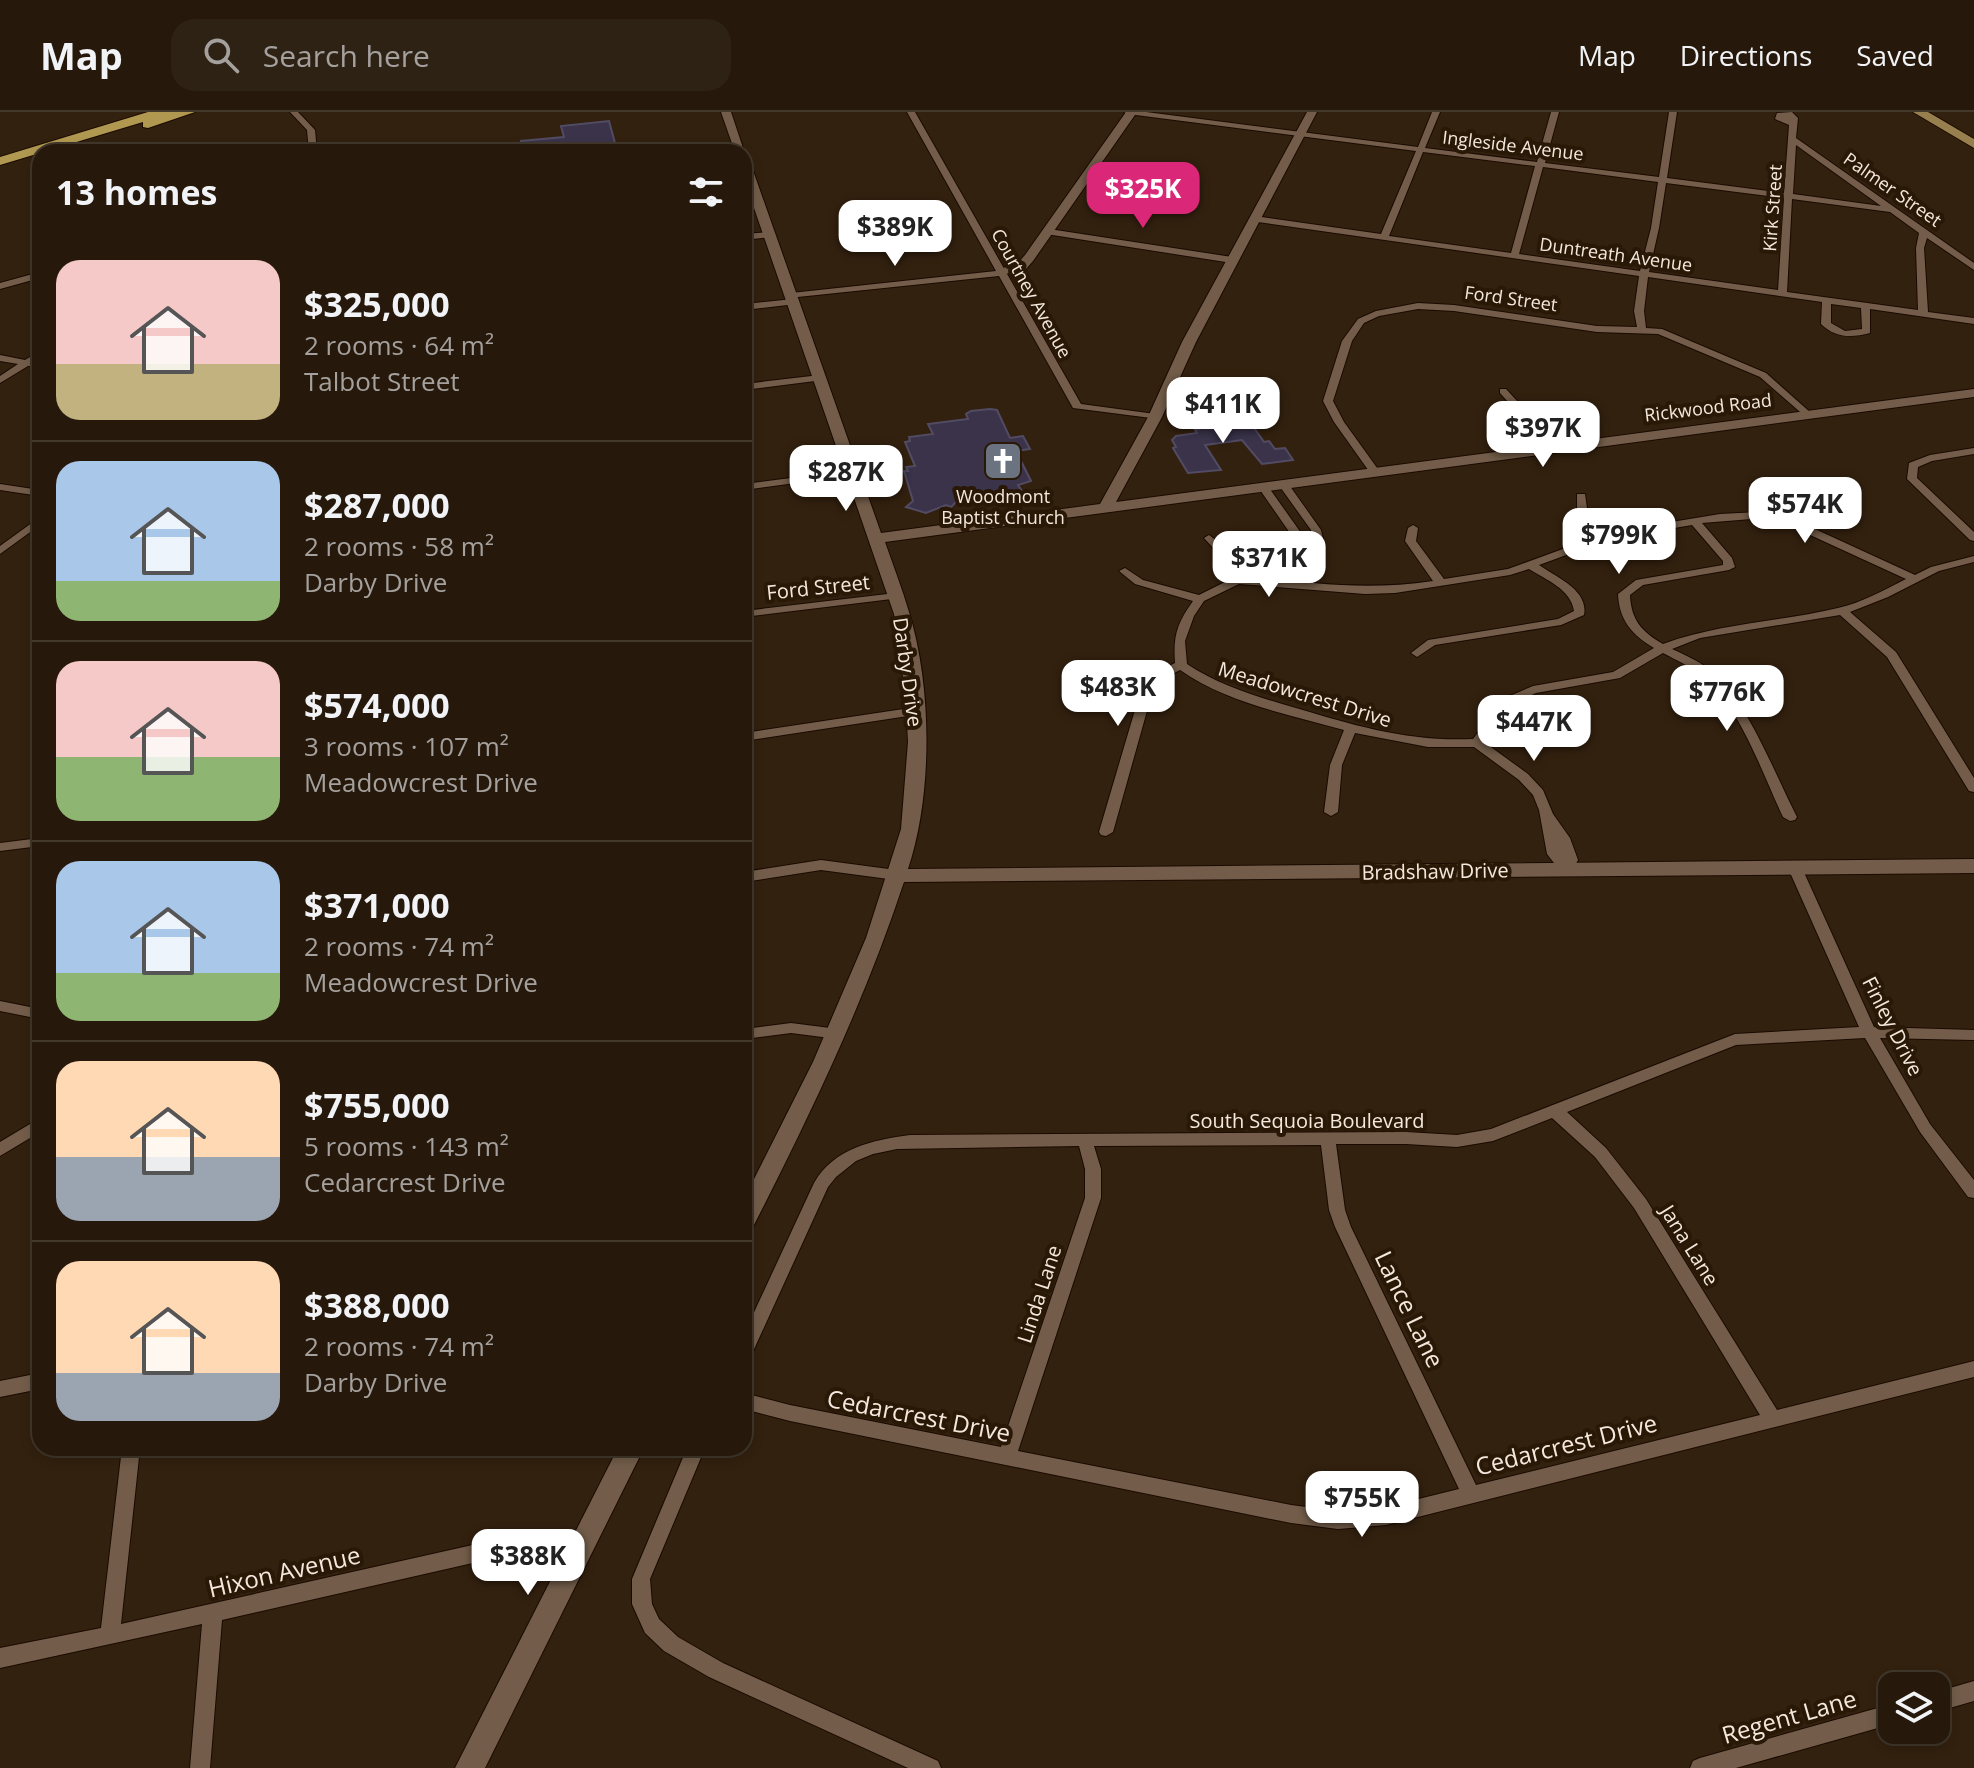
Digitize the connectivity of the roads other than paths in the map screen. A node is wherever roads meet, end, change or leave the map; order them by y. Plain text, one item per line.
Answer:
1 (162, 112) edge
2 (188, 112) edge
3 (294, 112) edge
4 (726, 112) edge
5 (911, 112) edge
6 (1131, 112) edge
7 (1312, 112) edge
8 (1436, 112) edge
9 (1555, 112) edge
10 (1673, 112) edge
11 (1919, 112) edge
12 (1793, 124) dead end
13 (1299, 134) junction
14 (1792, 139) junction
15 (56, 144) edge
16 (84, 144) edge
17 (312, 144) edge
18 (738, 144) edge
19 (1974, 144) edge
20 (1421, 149) junction
21 (32, 151) edge
22 (32, 160) edge
23 (0, 161) edge
24 (1540, 165) junction
25 (0, 170) edge
26 (1663, 180) junction
27 (752, 185) edge
28 (1789, 197) junction
29 (1895, 210) junction
30 (1254, 219) junction
31 (1924, 231) junction
32 (1049, 232) junction
33 (769, 235) junction
34 (752, 236) edge
35 (1384, 237) junction
36 (1514, 256) junction
37 (1232, 260) junction
38 (1974, 267) edge
39 (1002, 273) junction
40 (1644, 274) junction
41 (32, 277) edge
42 (0, 286) edge
43 (1782, 294) junction
44 (792, 299) junction
45 (1827, 300) junction
46 (1865, 305) junction
47 (752, 306) edge
48 (1923, 313) junction
49 (1974, 321) edge
50 (1642, 330) junction
51 (0, 358) edge
52 (32, 360) edge
53 (27, 363) junction
54 (32, 364) edge
55 (820, 378) junction
56 (0, 380) edge
57 (752, 386) edge
58 (1503, 391) dead end
59 (1974, 393) edge
60 (1807, 415) junction
61 (1155, 417) junction
62 (1555, 448) junction
63 (1974, 451) edge
64 (1375, 472) junction
65 (852, 473) junction
66 (1283, 484) junction
67 (1755, 484) dead end
68 (752, 486) edge
69 (0, 487) edge
70 (1263, 487) junction
71 (32, 492) edge
72 (1581, 496) dead end
73 (1107, 505) junction
74 (1764, 515) junction
75 (1694, 521) junction
76 (32, 526) edge
77 (1413, 528) dead end
78 (1608, 536) junction
79 (876, 538) junction
80 (1209, 538) dead end
81 (1974, 538) edge
82 (0, 551) edge
83 (1312, 557) junction
84 (1974, 559) edge
85 (1532, 566) junction
86 (1125, 571) dead end
87 (1912, 578) junction
88 (1237, 580) junction
89 (1440, 582) junction
90 (1307, 585) junction
91 (896, 596) junction
92 (1200, 599) junction
93 (1842, 611) junction
94 (752, 613) edge
95 (1665, 647) junction
96 (1417, 653) dead end
97 (1181, 665) junction
98 (917, 711) junction
99 (1350, 731) junction
100 (752, 736) edge
101 (1477, 743) junction
102 (1974, 788) edge
103 (1331, 812) dead end
104 (1790, 817) dead end
105 (1106, 832) dead end
106 (32, 843) edge
107 (0, 847) edge
108 (1974, 866) edge
109 (1795, 868) junction
110 (1566, 869) junction
111 (896, 875) junction
112 (752, 876) edge
113 (0, 1006) edge
114 (32, 1012) edge
115 (1869, 1032) junction
116 (752, 1033) edge
117 (838, 1034) junction
118 (1974, 1035) edge
119 (1553, 1110) junction
120 (32, 1129) edge
121 (1328, 1140) junction
122 (1085, 1141) junction
123 (0, 1150) edge
124 (1974, 1192) edge
125 (752, 1206) edge
126 (752, 1336) edge
127 (1974, 1369) edge
128 (32, 1383) edge
129 (0, 1389) edge
130 (752, 1403) edge
131 (1772, 1418) junction
132 (130, 1456) edge
133 (627, 1456) edge
134 (693, 1456) edge
135 (1007, 1457) junction
136 (1470, 1492) junction
137 (579, 1554) junction
138 (213, 1613) junction
139 (110, 1636) junction
140 (0, 1658) edge
141 (1974, 1691) edge
142 (1950, 1698) edge
143 (1878, 1718) edge
144 (200, 1768) edge
145 (470, 1768) edge
146 (931, 1768) edge
147 (1700, 1768) edge

1 - 15 highway
2 - 16 highway
3 - 17 street
4 - 18 main road
5 - 39 street, Courtney Avenue
6 - 13 street, Ingleside Avenue
6 - 32 main road
7 - 13 main road
8 - 20 street
9 - 24 street
10 - 26 street
11 - 19 main road
12 - 14 street, Kirk Street
13 - 20 street, Ingleside Avenue
13 - 30 main road
14 - 28 street, Kirk Street
14 - 29 street, Palmer Street
20 - 24 street, Ingleside Avenue
20 - 35 street
21 - 23 highway
22 - 25 highway
24 - 26 street, Ingleside Avenue
24 - 36 street
26 - 28 street, Ingleside Avenue
26 - 40 street
27 - 33 main road, Darby Drive
28 - 29 street, Ingleside Avenue
28 - 43 street, Kirk Street
29 - 31 street, Palmer Street
30 - 35 street, Duntreath Avenue
30 - 37 main road
31 - 38 street, Palmer Street
31 - 48 street
32 - 37 street
32 - 39 main road
33 - 34 street
33 - 44 main road, Darby Drive
35 - 36 street, Duntreath Avenue
36 - 40 street, Duntreath Avenue
37 - 61 main road
39 - 44 street
39 - 61 street, Courtney Avenue
40 - 43 street, Duntreath Avenue
40 - 50 street
41 - 42 street
43 - 45 street, Duntreath Avenue
44 - 47 street
44 - 55 main road, Darby Drive
45 - 46 street, Duntreath Avenue
45 - 46 street
46 - 48 street, Duntreath Avenue
48 - 49 street, Duntreath Avenue
50 - 60 street, Ford Street
50 - 64 street, Ford Street
51 - 53 street
52 - 53 street
53 - 54 street
53 - 56 street
55 - 57 street
55 - 65 main road, Darby Drive
58 - 62 street
59 - 60 main road, Rickwood Road
60 - 62 main road, Rickwood Road
61 - 73 main road
62 - 64 main road, Rickwood Road
63 - 81 street
64 - 66 main road, Rickwood Road
65 - 68 street
65 - 79 main road, Darby Drive
66 - 70 main road, Rickwood Road
66 - 83 street
67 - 74 street
69 - 71 street
70 - 73 main road, Rickwood Road
70 - 83 street
72 - 78 street
73 - 79 main road, Rickwood Road
74 - 75 street
74 - 87 street
75 - 78 street
75 - 95 street
76 - 82 street
77 - 89 street
78 - 85 street
79 - 91 main road, Darby Drive
80 - 88 street
83 - 90 street
84 - 87 street
85 - 89 street
85 - 96 street
86 - 92 street
87 - 93 street
88 - 90 street
88 - 92 street
89 - 90 street
91 - 94 street, Ford Street
91 - 98 main road, Darby Drive
92 - 97 street
93 - 95 street
93 - 102 street
95 - 101 street
95 - 104 street
97 - 99 street, Meadowcrest Drive
97 - 105 street
98 - 100 street
98 - 111 main road, Darby Drive
99 - 101 street, Meadowcrest Drive
99 - 103 street
101 - 110 street
106 - 107 street
108 - 109 main road, Bradshaw Drive
109 - 110 main road, Bradshaw Drive
109 - 115 street, Finley Drive
110 - 111 main road, Bradshaw Drive
111 - 112 street
111 - 117 main road, Darby Drive
113 - 114 street
115 - 118 street, South Sequoia Boulevard
115 - 119 street, South Sequoia Boulevard
115 - 124 street, Finley Drive
116 - 117 street
117 - 125 main road, Darby Drive
119 - 121 street, South Sequoia Boulevard
119 - 131 street, Jana Lane
120 - 123 street
121 - 122 street, South Sequoia Boulevard
121 - 136 street, Lance Lane
122 - 126 street, South Sequoia Boulevard
122 - 135 street, Linda Lane
127 - 131 street, Cedarcrest Drive
128 - 129 street
130 - 135 street, Cedarcrest Drive
131 - 136 street, Cedarcrest Drive
132 - 139 street
133 - 137 main road
134 - 146 street
135 - 136 street, Cedarcrest Drive
137 - 138 street, Hixon Avenue
137 - 145 main road
138 - 139 street, Hixon Avenue
138 - 144 street
139 - 140 street, Hixon Avenue
141 - 142 street
143 - 147 street, Regent Lane

